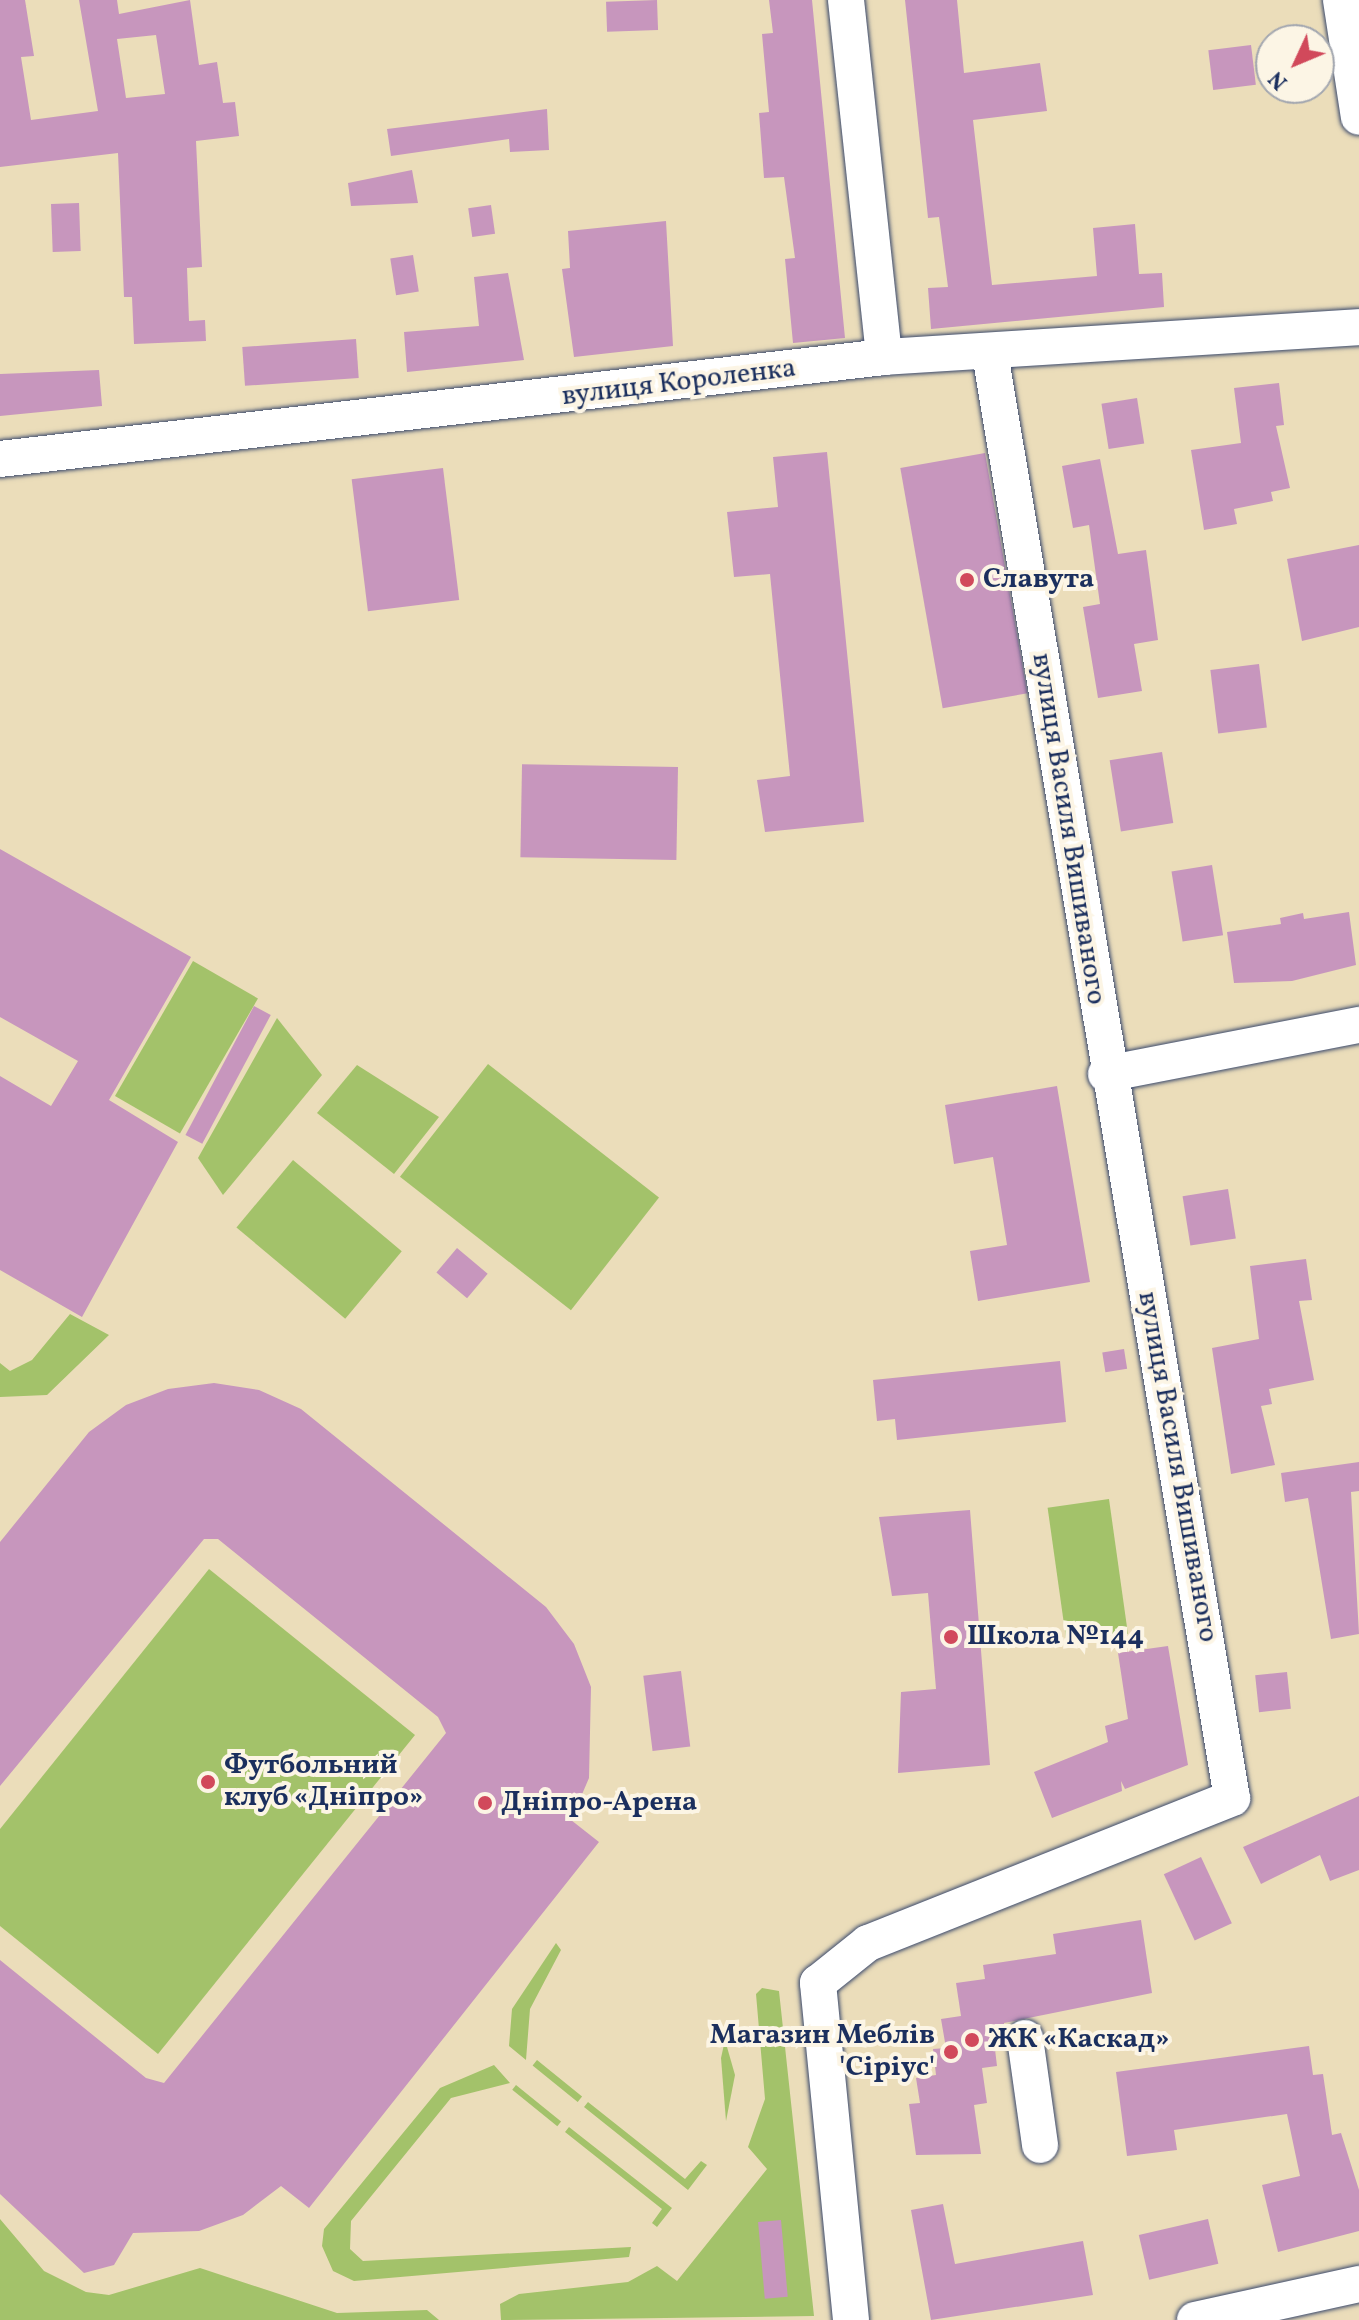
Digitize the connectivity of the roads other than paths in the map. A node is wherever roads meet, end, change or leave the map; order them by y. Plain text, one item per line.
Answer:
1 (846, 0) edge
2 (1341, 0) edge
3 (1359, 117) edge
4 (1359, 327) edge
5 (990, 353) junction
6 (884, 357) junction
7 (0, 459) edge
8 (1359, 1025) edge
9 (1106, 1074) junction
10 (1025, 2038) dead end
11 (1040, 2145) dead end
12 (1359, 2284) edge
13 (851, 2320) edge
14 (1195, 2320) edge

1 - 6 street
2 - 3 street
4 - 5 street, вулиця Короленка
5 - 6 street, вулиця Короленка
5 - 9 street, вулиця Василя Вишиваного
6 - 7 street, вулиця Короленка
8 - 9 street
9 - 13 street, вулиця Василя Вишиваного
10 - 11 street
12 - 14 street

